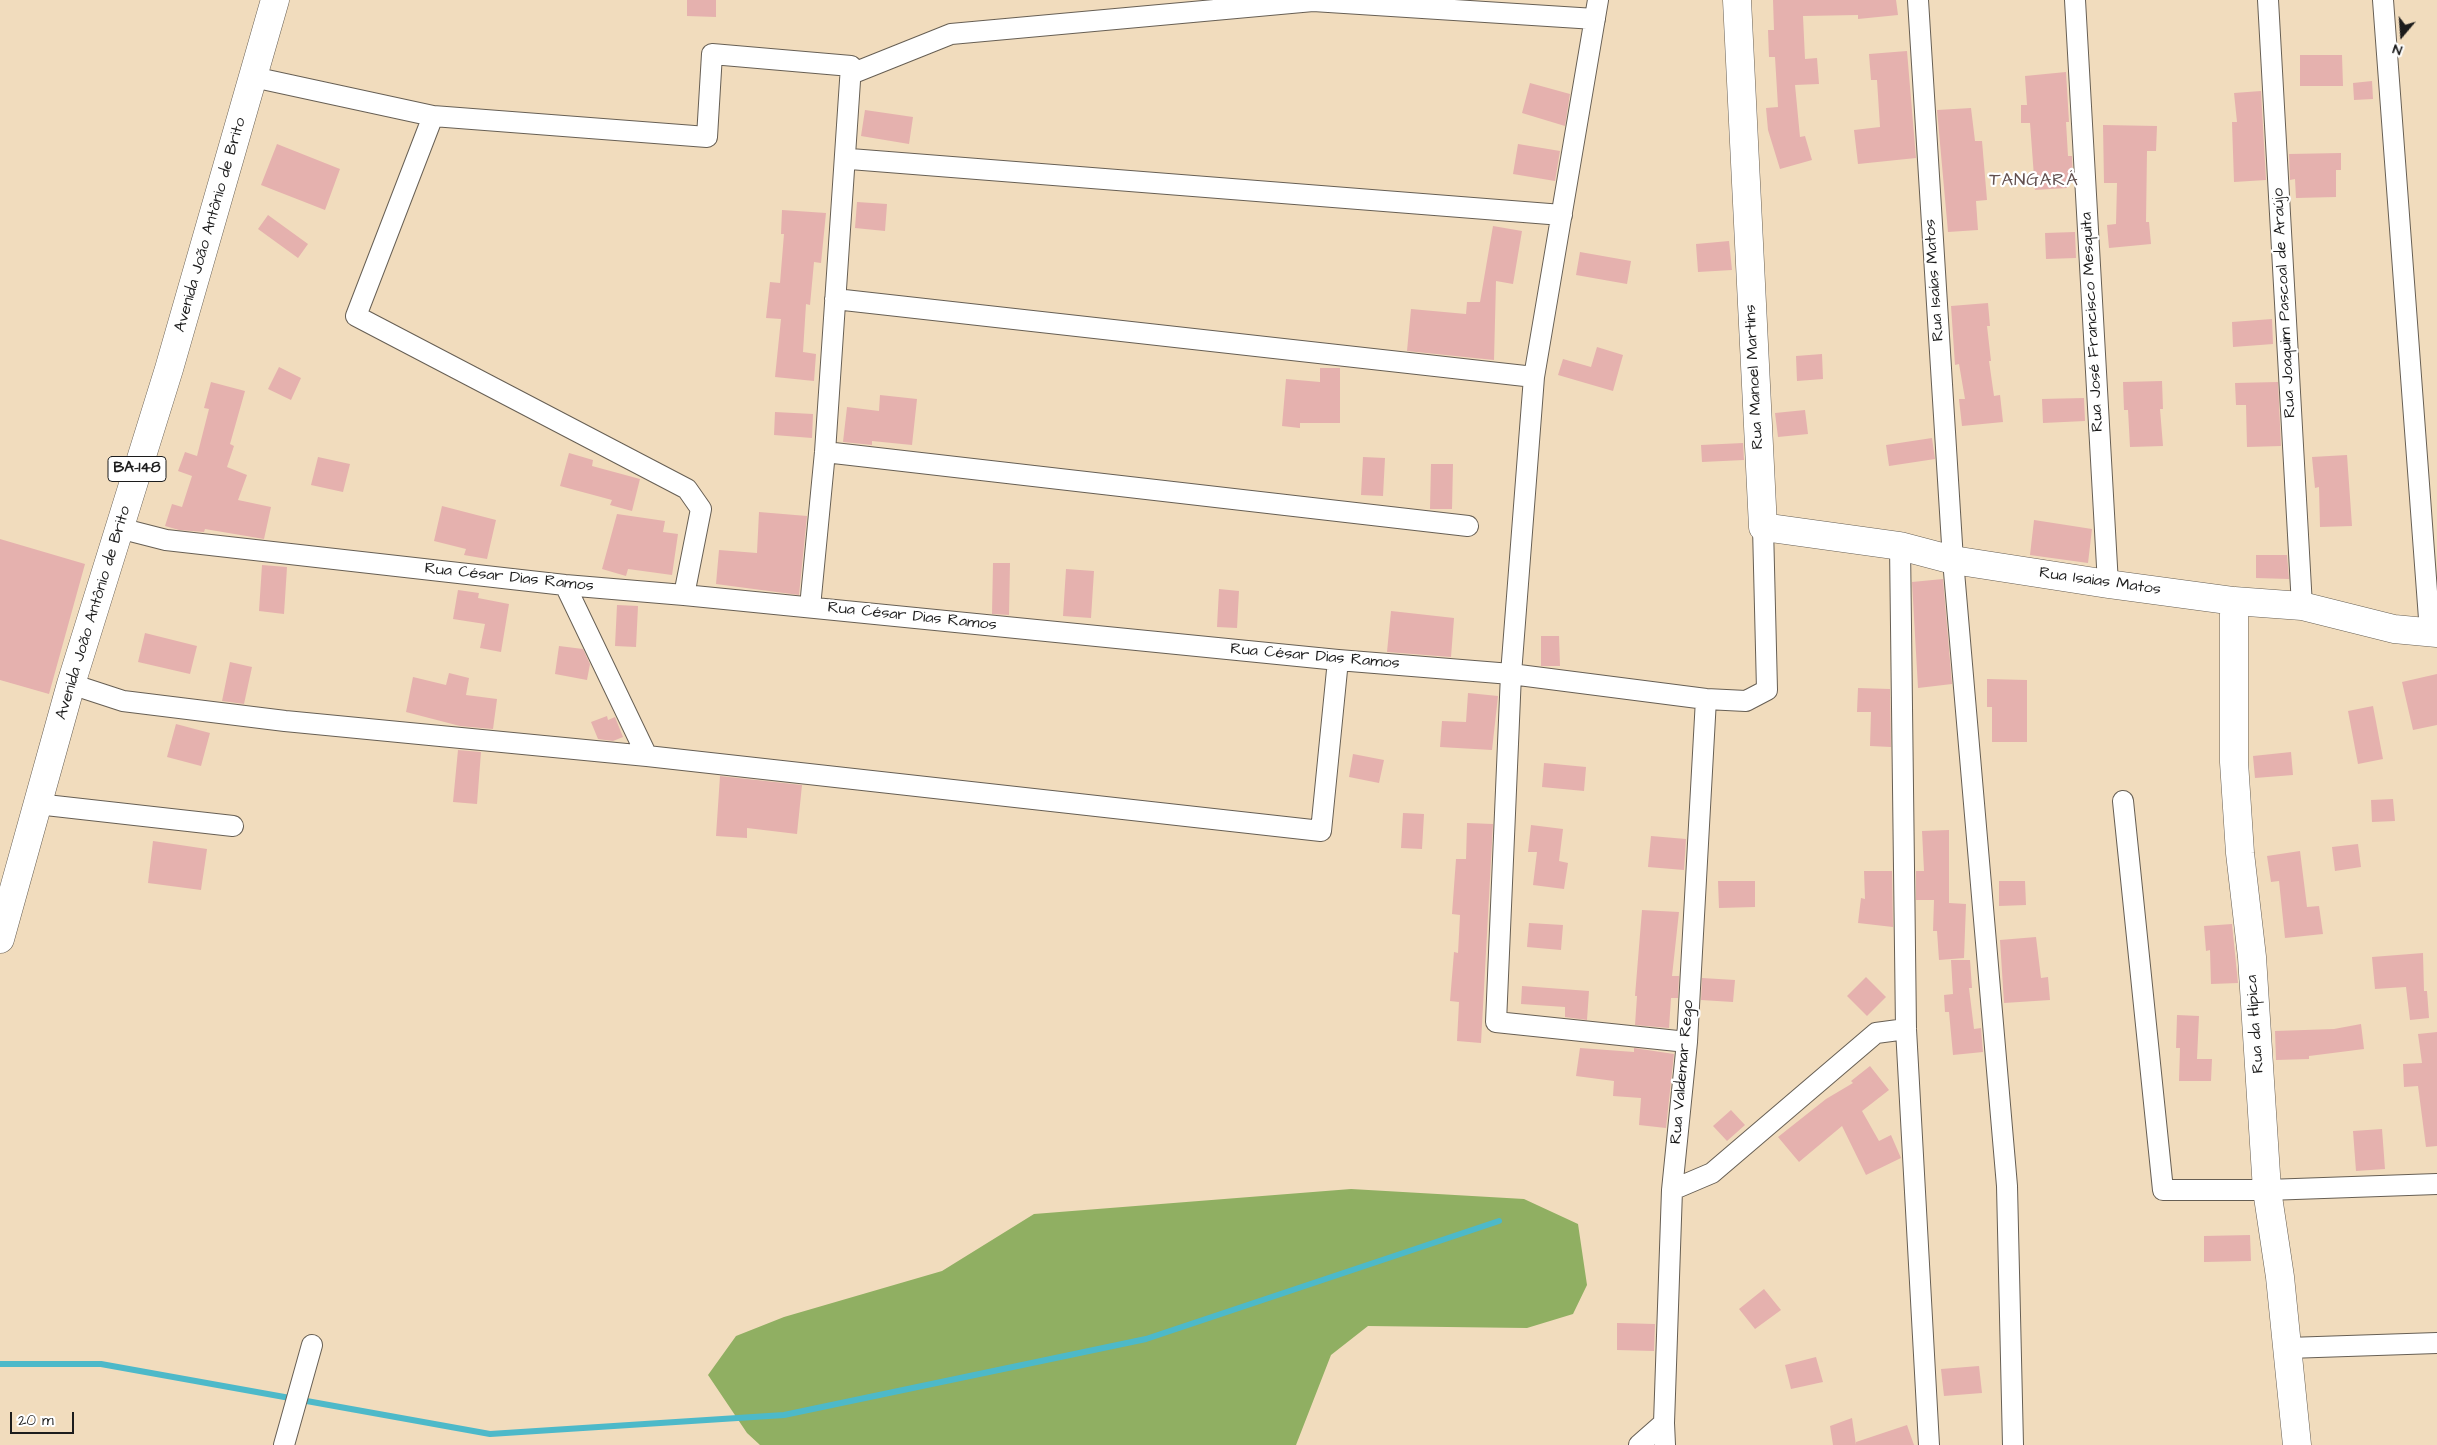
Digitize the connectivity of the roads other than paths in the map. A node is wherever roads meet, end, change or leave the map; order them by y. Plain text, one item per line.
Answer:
1 (276, 0) edge
2 (1736, 0) edge
3 (1918, 0) edge
4 (2075, 0) edge
5 (2268, 0) edge
6 (2383, 0) edge
7 (1597, 9) edge
8 (851, 74) junction
9 (253, 77) junction
10 (433, 116) junction
11 (850, 159) dead end
12 (1562, 215) junction
13 (835, 299) junction
14 (1534, 377) junction
15 (824, 452) junction
16 (1468, 526) dead end
17 (1763, 527) junction
18 (119, 528) junction
19 (1900, 546) junction
20 (1953, 560) junction
21 (2108, 584) junction
22 (565, 586) junction
23 (684, 594) junction
24 (2234, 602) junction
25 (2302, 606) junction
26 (810, 607) junction
27 (2434, 632) edge
28 (1338, 660) junction
29 (1511, 674) junction
30 (71, 684) junction
31 (1706, 699) junction
32 (647, 756) junction
33 (2123, 801) dead end
34 (37, 804) junction
35 (232, 826) dead end
36 (0, 939) edge
37 (1906, 1029) junction
38 (1687, 1042) junction
39 (2437, 1184) edge
40 (1672, 1190) junction
41 (2267, 1190) junction
42 (2437, 1343) edge
43 (312, 1345) dead end
44 (2288, 1348) junction
45 (1664, 1423) junction
46 (284, 1445) edge
47 (1639, 1445) edge
48 (1665, 1445) edge
49 (1930, 1445) edge
50 (2013, 1445) edge
51 (2297, 1445) edge

1 - 9 street, Avenida João Antônio de Brito / BA-148
2 - 17 street, Rua Manoel Martins
3 - 20 street, Rua Isaías Matos
4 - 21 street, Rua José Francisco Mesquita
5 - 25 street, Rua Joaquim Pascoal de Araújo
6 - 27 street
7 - 8 street
7 - 12 street
8 - 10 street
8 - 13 street
9 - 10 street
9 - 18 street, Avenida João Antônio de Brito / BA-148
10 - 23 street
11 - 12 street
12 - 14 street
13 - 14 street
13 - 15 street
14 - 29 street
15 - 16 street
15 - 26 street
17 - 19 street, Rua Isaias Matos
17 - 31 street, Rua Manoel Martins
18 - 22 street, Rua César Dias Ramos
18 - 30 street, Avenida João Antônio de Brito / BA-148
19 - 20 street, Rua Isaias Matos
19 - 37 street
20 - 21 street, Rua Isaias Matos
20 - 50 street, Rua Isaías Matos
21 - 24 street, Rua Isaias Matos
22 - 23 street, Rua César Dias Ramos
22 - 32 street
23 - 26 street, Rua César Dias Ramos
24 - 25 street, Rua Isaias Matos
24 - 41 street, Rua da Hípica
25 - 27 street, Rua Isaias Matos
26 - 28 street, Rua César Dias Ramos
28 - 29 street, Rua César Dias Ramos
28 - 32 street
29 - 31 street, Rua César Dias Ramos
29 - 38 street
30 - 32 street
30 - 34 street, Avenida João Antônio de Brito / BA-148
31 - 38 street, Rua Valdemar Rego
33 - 41 street
34 - 35 street
34 - 36 street, Avenida João Antônio de Brito / BA-148
37 - 40 street
37 - 49 street
38 - 40 street, Rua Valdemar Rego
39 - 41 street
40 - 45 street, Rua Valdemar Rego
41 - 44 street, Rua da Hípica
42 - 44 street
43 - 46 street
44 - 51 street, Rua da Hípica
45 - 47 street
45 - 48 street, Rua Valdemar Rego

